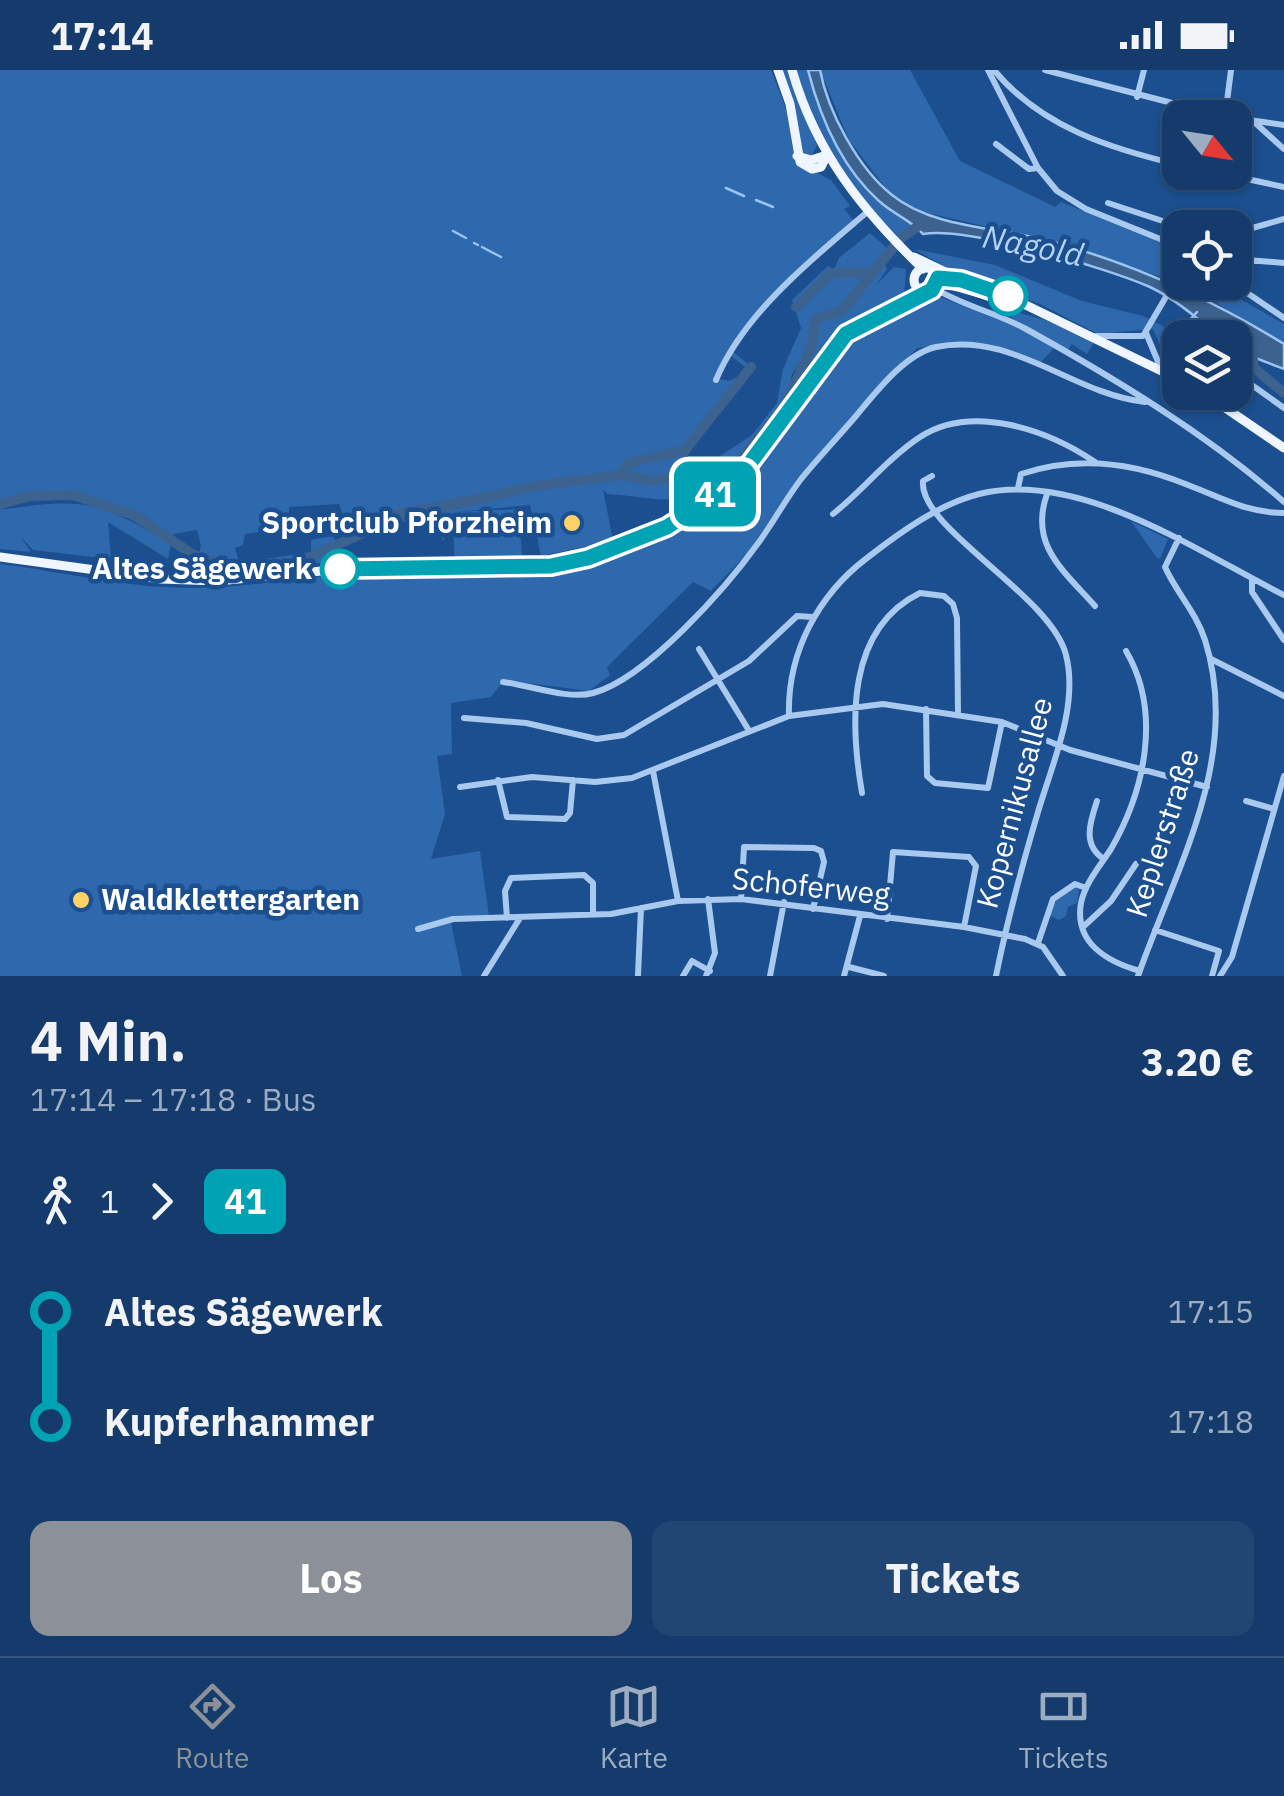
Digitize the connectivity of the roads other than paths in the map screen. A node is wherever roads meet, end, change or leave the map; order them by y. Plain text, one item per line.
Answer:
1 (778, 70) edge
2 (792, 70) edge
3 (991, 70) edge
4 (1045, 70) edge
5 (1144, 70) edge
6 (1231, 70) edge
7 (1137, 96) junction
8 (1230, 100) edge
9 (1162, 102) edge
10 (1253, 121) joint
11 (1284, 125) edge
12 (996, 144) dead end
13 (1284, 149) edge
14 (827, 155) junction
15 (797, 156) junction
16 (1162, 159) edge
17 (1038, 168) junction
18 (816, 169) junction
19 (839, 177) junction
20 (1252, 180) edge
21 (1284, 187) edge
22 (1108, 202) dead end
23 (866, 212) junction
24 (1284, 219) edge
25 (1162, 220) edge
26 (1252, 228) edge
27 (1162, 239) edge
28 (906, 252) junction
29 (1252, 260) edge
30 (1284, 263) edge
31 (920, 270) junction
32 (961, 280) junction
33 (930, 285) junction
34 (1252, 296) edge
35 (1165, 300) edge
36 (1022, 305) junction
37 (1284, 318) edge
38 (1148, 331) junction
39 (1096, 336) junction
40 (1162, 371) joint
41 (716, 380) dead end
42 (1252, 385) edge
43 (1145, 402) junction
44 (1284, 408) edge
45 (1235, 410) edge
46 (1284, 448) edge
47 (1095, 462) junction
48 (932, 476) dead end
49 (1018, 488) junction
50 (1047, 494) junction
51 (1284, 502) edge
52 (938, 512) junction
53 (1284, 513) edge
54 (833, 514) dead end
55 (1179, 538) junction
56 (0, 557) edge
57 (1252, 578) junction
58 (1284, 595) edge
59 (1095, 606) dead end
60 (813, 617) junction
61 (1284, 640) edge
62 (699, 649) dead end
63 (1126, 651) dead end
64 (1210, 659) junction
65 (720, 680) junction
66 (503, 682) dead end
67 (1284, 696) edge
68 (857, 706) junction
69 (926, 709) junction
70 (958, 712) junction
71 (789, 716) junction
72 (464, 718) dead end
73 (1002, 722) junction
74 (748, 729) junction
75 (1059, 744) junction
76 (1141, 770) junction
77 (653, 771) junction
78 (1284, 776) edge
79 (498, 780) junction
80 (573, 780) junction
81 (460, 787) dead end
82 (1207, 787) junction
83 (862, 794) dead end
84 (1098, 802) dead end
85 (1246, 802) dead end
86 (1274, 809) junction
87 (1104, 859) junction
88 (1136, 864) dead end
89 (1086, 888) junction
90 (708, 899) junction
91 (742, 899) junction
92 (678, 901) junction
93 (784, 902) junction
94 (641, 908) junction
95 (813, 909) junction
96 (593, 914) junction
97 (860, 916) junction
98 (508, 918) junction
99 (520, 918) junction
100 (886, 918) junction
101 (964, 927) junction
102 (418, 928) dead end
103 (1083, 928) junction
104 (1155, 930) junction
105 (1004, 936) junction
106 (1038, 943) junction
107 (850, 967) junction
108 (708, 973) edge
109 (1139, 974) edge
110 (638, 975) edge
111 (484, 976) edge
112 (683, 976) edge
113 (770, 976) edge
114 (844, 976) edge
115 (884, 976) edge
116 (996, 976) edge
117 (1063, 976) edge
118 (1212, 976) edge
119 (1220, 976) edge

1 - 15 main road
2 - 14 main road
3 - 16 street
3 - 17 street
4 - 7 street
5 - 7 street
6 - 8 street
7 - 9 street
10 - 11 street
10 - 13 street
12 - 17 street
14 - 15 main road
14 - 18 main road
14 - 19 main road
15 - 18 main road
17 - 27 street
18 - 19 main road
19 - 23 main road
20 - 21 street
22 - 25 street
23 - 28 main road
23 - 41 street
24 - 26 street
28 - 31 main road
28 - 32 main road
29 - 30 street
31 - 33 main road
31 - 33 main road
32 - 33 main road
32 - 36 main road
33 - 36 main road
33 - 43 street
33 - 56 main road
34 - 37 street
35 - 38 street
36 - 39 main road
38 - 39 street
38 - 40 street
39 - 40 main road
42 - 44 street
43 - 51 street
43 - 66 street
45 - 46 main road
47 - 49 street
47 - 53 street
47 - 54 street
48 - 52 street
49 - 50 street
49 - 52 street
50 - 55 street
50 - 59 street
52 - 60 street
52 - 75 street, Kopernikusallee
55 - 57 street
55 - 64 street, Keplerstraße
57 - 58 street
57 - 61 street
60 - 65 street
60 - 71 street
62 - 65 street
63 - 76 street
64 - 67 street
64 - 82 street, Keplerstraße
65 - 72 street
65 - 74 street
68 - 69 street
68 - 70 street
68 - 71 street
68 - 83 street
69 - 70 street
69 - 73 street
70 - 73 street
71 - 74 street
73 - 75 street
74 - 77 street
75 - 76 street
75 - 105 street, Kopernikusallee
76 - 82 street
76 - 87 street
77 - 80 street
77 - 92 street
78 - 86 street
79 - 80 street
79 - 80 street
79 - 81 street
82 - 104 street, Keplerstraße
84 - 87 street
85 - 86 street
86 - 119 street
87 - 89 street
88 - 103 street
89 - 103 street
89 - 106 street
90 - 91 street, Schoferweg
90 - 92 street, Schoferweg
90 - 108 street
91 - 93 street, Schoferweg
91 - 95 street
92 - 94 street, Schoferweg
93 - 95 street, Schoferweg
93 - 113 street
94 - 96 street, Schoferweg
94 - 110 street
95 - 97 street, Schoferweg
96 - 98 street
96 - 99 street, Schoferweg
97 - 100 street, Schoferweg
97 - 107 street
98 - 99 street, Schoferweg
98 - 102 street, Schoferweg
99 - 111 street
100 - 101 street, Schoferweg
100 - 101 street
101 - 105 street, Schoferweg
103 - 109 street
104 - 109 street, Keplerstraße
104 - 118 street
105 - 106 street, Schoferweg
105 - 116 street, Kopernikusallee
106 - 117 street
107 - 114 street
107 - 115 street
108 - 112 street

